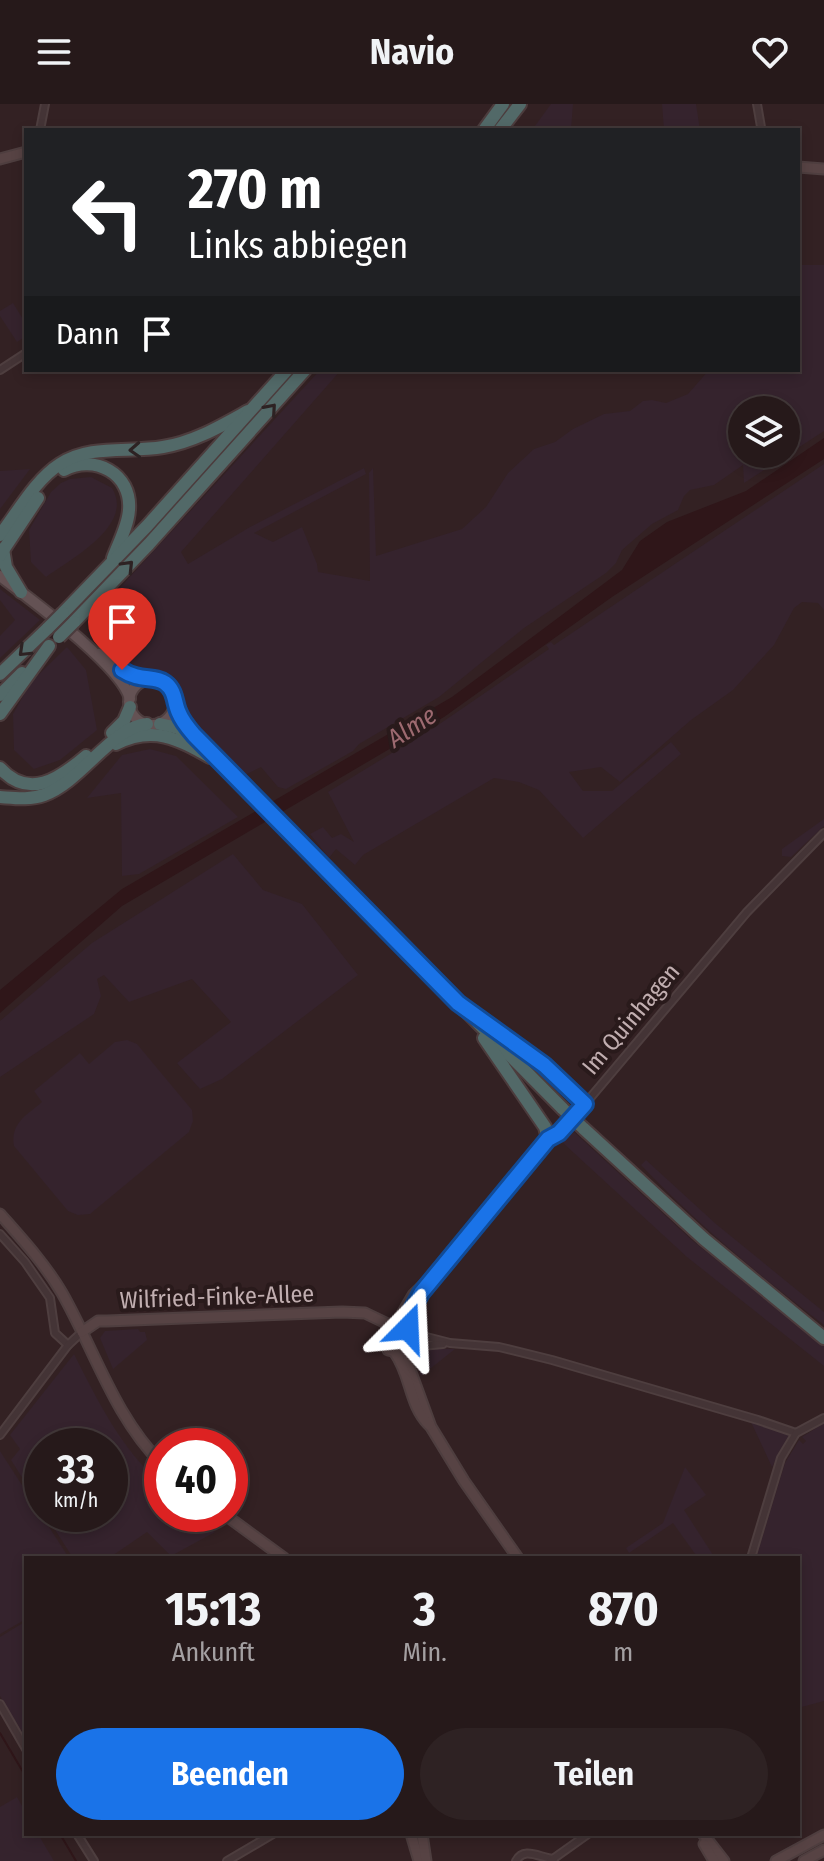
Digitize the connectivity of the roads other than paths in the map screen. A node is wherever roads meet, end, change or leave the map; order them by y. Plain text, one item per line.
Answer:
1 (45, 104) edge
2 (503, 104) edge
3 (520, 104) edge
4 (757, 104) edge
5 (761, 127) dead end
6 (40, 128) edge
7 (485, 128) edge
8 (502, 128) edge
9 (24, 153) edge
10 (0, 159) edge
11 (800, 167) edge
12 (824, 169) edge
13 (24, 354) edge
14 (0, 370) edge
15 (285, 372) edge
16 (303, 372) edge
17 (254, 408) junction
18 (0, 535) edge
19 (2, 552) edge
20 (111, 564) junction
21 (0, 576) edge
22 (21, 592) junction
23 (54, 641) junction
24 (89, 648) junction
25 (0, 674) edge
26 (146, 680) junction
27 (0, 695) edge
28 (130, 703) junction
29 (175, 703) junction
30 (0, 714) edge
31 (153, 724) junction
32 (205, 747) junction
33 (106, 749) junction
34 (223, 764) junction
35 (0, 768) edge
36 (0, 797) edge
37 (824, 833) edge
38 (458, 1003) junction
39 (585, 1104) junction
40 (548, 1139) junction
41 (0, 1214) edge
42 (0, 1234) edge
43 (441, 1269) junction
44 (356, 1313) junction
45 (394, 1325) junction
46 (410, 1330) junction
47 (82, 1332) junction
48 (384, 1335) junction
49 (824, 1338) edge
50 (450, 1343) junction
51 (68, 1345) junction
52 (409, 1348) junction
53 (395, 1353) junction
54 (824, 1418) edge
55 (431, 1427) junction
56 (796, 1433) junction
57 (0, 1435) edge
58 (144, 1441) edge
59 (248, 1532) edge
60 (281, 1556) edge
61 (517, 1556) edge
62 (752, 1556) edge
63 (0, 1704) edge
64 (24, 1746) edge
65 (824, 1835) edge
66 (78, 1836) edge
67 (270, 1836) edge
68 (412, 1836) edge
69 (422, 1836) edge
70 (585, 1836) edge
71 (702, 1836) edge
72 (703, 1836) edge
73 (824, 1850) edge
74 (552, 1860) edge
75 (94, 1861) edge
76 (227, 1861) edge
77 (419, 1861) edge
78 (426, 1861) edge
79 (516, 1861) edge
80 (714, 1861) edge
81 (724, 1861) edge
82 (776, 1861) edge
83 (804, 1861) edge

1 - 6 street
2 - 7 highway
3 - 8 highway
4 - 5 street
9 - 10 street
11 - 12 street
13 - 14 street
15 - 17 highway
23 -> 16 highway, bridge
17 -> 18 highway
17 - 20 highway
19 - 20 highway
19 - 22 highway
20 -> 25 highway, bridge
21 - 22 main road
22 - 24 main road
23 - 27 highway
23 - 30 highway
24 - 26 main road
24 - 28 main road
26 - 28 main road
26 - 29 main road
28 - 31 main road
28 - 35 highway
29 - 31 main road
29 - 32 highway
31 - 32 highway
31 - 33 highway
32 - 34 highway
33 - 34 highway
33 - 36 highway
34 - 38 highway
37 - 39 street, Im Quinhagen
38 - 39 highway
38 - 40 highway
38 - 49 highway, bridge
39 - 40 street, Im Quinhagen
40 - 43 street, Im Quinhagen
41 - 47 street
42 - 51 street
43 - 45 street, Im Quinhagen
43 - 46 street, Im Quinhagen
44 - 45 street, Wilfried-Finke-Allee
44 - 47 street, Wilfried-Finke-Allee
44 - 48 street
45 - 46 street
45 - 48 street
46 - 50 street
46 - 52 street
47 - 51 street
47 - 58 street
48 - 53 street
50 - 52 street
50 - 56 street
51 - 57 street
52 - 53 street
52 - 55 street
53 - 55 street
54 - 56 street
55 - 61 street
56 - 62 street
59 - 60 street
63 - 64 street
65 - 82 street
66 - 75 street
67 - 76 street
68 - 77 street
69 - 78 street
70 - 74 street
71 - 80 street
72 - 81 street
73 - 83 street
74 - 79 street

